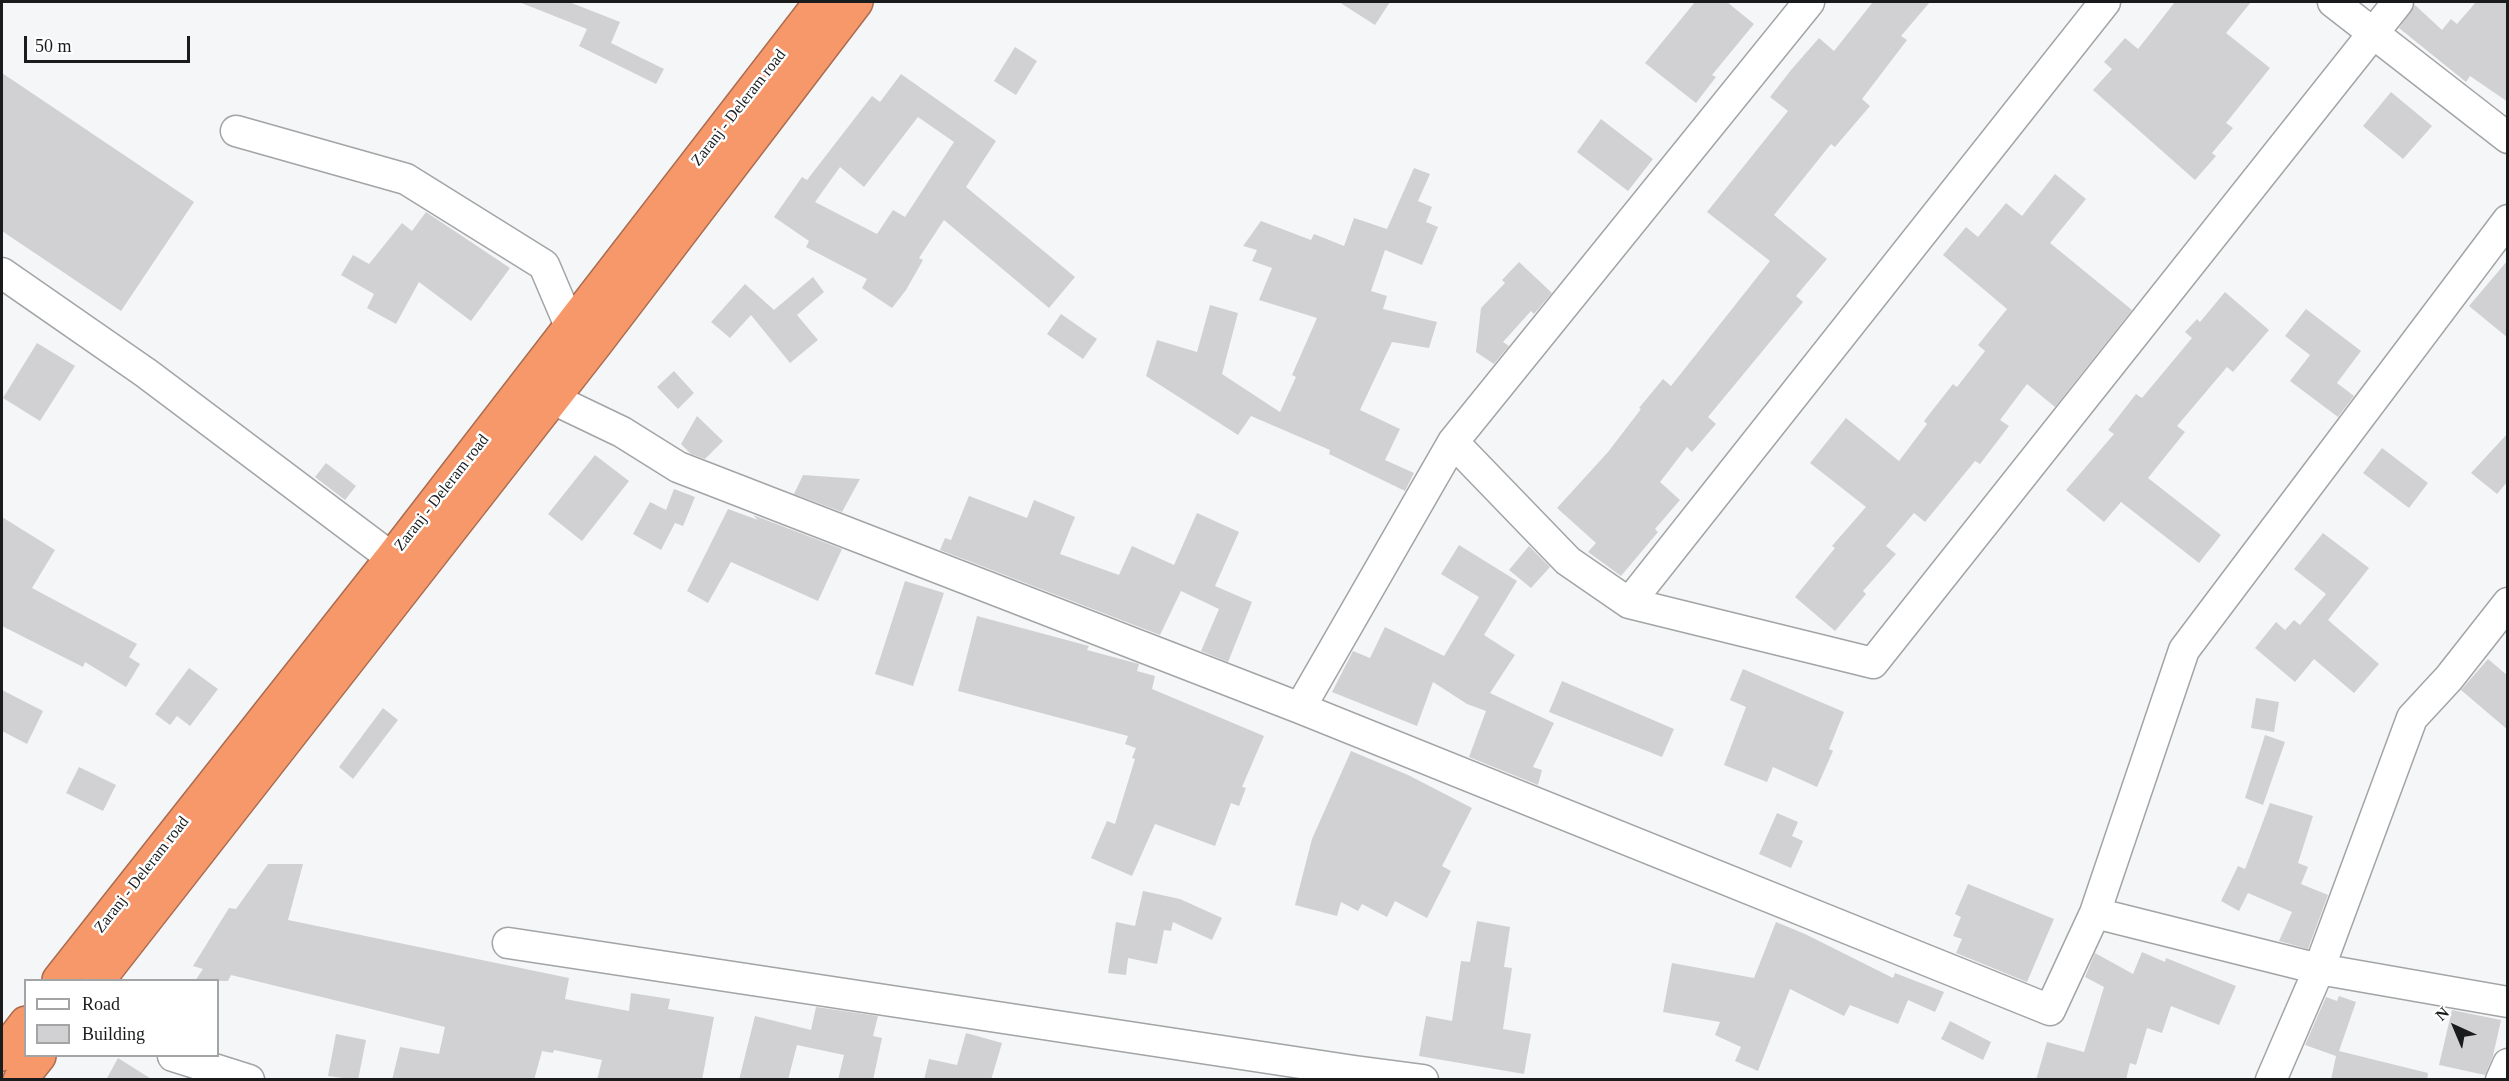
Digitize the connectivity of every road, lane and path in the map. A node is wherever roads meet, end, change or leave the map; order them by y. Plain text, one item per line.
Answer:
1 (821, 2) edge
2 (856, 2) edge
3 (1809, 2) edge
4 (2104, 2) edge
5 (2333, 2) edge
6 (2398, 2) edge
7 (2373, 33) junction
8 (236, 131) dead end
9 (2508, 138) edge
10 (2508, 220) edge
11 (2, 273) edge
12 (583, 334) junction
13 (551, 399) junction
14 (1453, 442) junction
15 (392, 558) junction
16 (1629, 603) junction
17 (2508, 603) edge
18 (1300, 708) junction
19 (2095, 912) junction
20 (508, 943) dead end
21 (2319, 969) junction
22 (61, 979) edge
23 (100, 979) edge
24 (2508, 1002) edge
25 (24, 1026) edge
26 (2, 1054) edge
27 (38, 1057) edge
28 (176, 1057) edge
29 (2508, 1064) edge
30 (20, 1080) edge
31 (249, 1080) edge
32 (1423, 1080) edge
33 (2271, 1080) edge
34 (2501, 1080) edge

1 - 12 highway, Zaranj - Deleram road
2 - 12 highway, Zaranj - Deleram road
3 - 14 street
4 - 16 street
5 - 7 street
6 - 7 street
7 - 9 street
7 - 16 street
8 - 12 street
10 - 19 street
11 - 15 street
12 - 13 highway, Zaranj - Deleram road
12 - 15 highway, Zaranj - Deleram road
13 - 18 street
13 - 23 highway, Zaranj - Deleram road
14 - 16 street
14 - 18 street
15 - 22 highway, Zaranj - Deleram road
17 - 21 street
18 - 19 street
19 - 21 street
20 - 32 street
21 - 24 street
21 - 33 street
25 - 26 highway
27 - 30 highway
28 - 31 street
29 - 34 street

